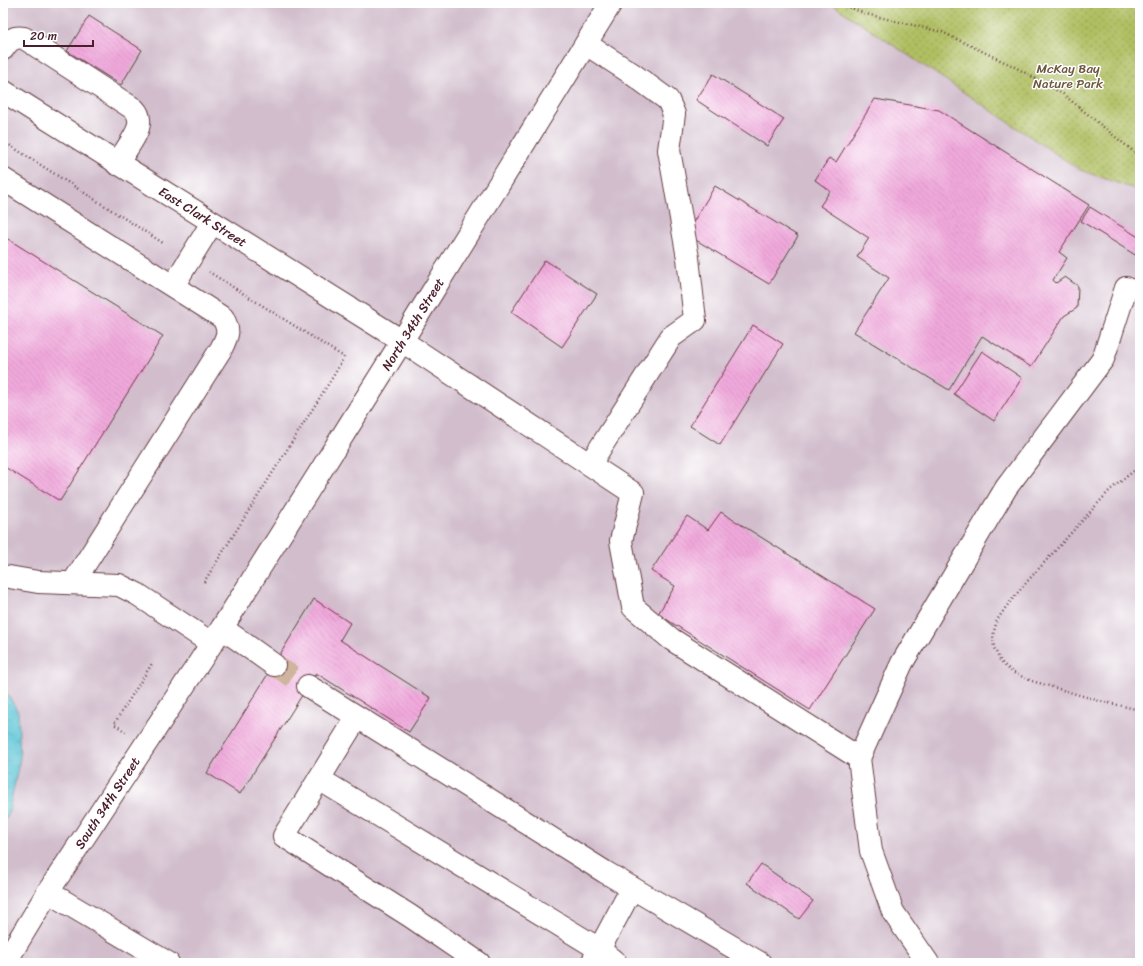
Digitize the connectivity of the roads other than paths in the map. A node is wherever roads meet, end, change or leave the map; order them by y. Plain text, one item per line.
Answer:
1 (611, 3) edge
2 (586, 44) junction
3 (3, 49) edge
4 (3, 91) edge
5 (117, 164) junction
6 (3, 179) edge
7 (212, 223) junction
8 (173, 286) junction
9 (1126, 288) dead end
10 (402, 342) junction
11 (590, 464) junction
12 (3, 576) edge
13 (73, 583) junction
14 (216, 635) junction
15 (274, 665) tunnel mouth
16 (308, 686) tunnel mouth
17 (357, 717) junction
18 (859, 758) junction
19 (319, 779) junction
20 (632, 888) junction
21 (48, 892) junction
22 (595, 956) edge
23 (5, 963) edge
24 (168, 963) edge
25 (479, 963) edge
26 (616, 963) edge
27 (760, 963) edge
28 (928, 963) edge

1 - 2 street, North 34th Street
2 - 10 street, North 34th Street
2 - 11 street
3 - 5 street
4 - 5 street, East Clark Street
5 - 7 street, East Clark Street
6 - 8 street
7 - 8 street
7 - 10 street, East Clark Street
8 - 13 street
9 - 18 street
10 - 11 street, East Clark Street
10 - 14 street, North 34th Street
11 - 18 street, East Clark Street
12 - 13 street
13 - 14 street
14 - 15 street
14 - 21 street, South 34th Street
16 - 17 street
17 - 19 street
17 - 20 street
18 - 28 street
19 - 22 street
19 - 25 street
20 - 22 street
20 - 27 street
21 - 23 street, South 34th Street
21 - 24 street
22 - 26 street

